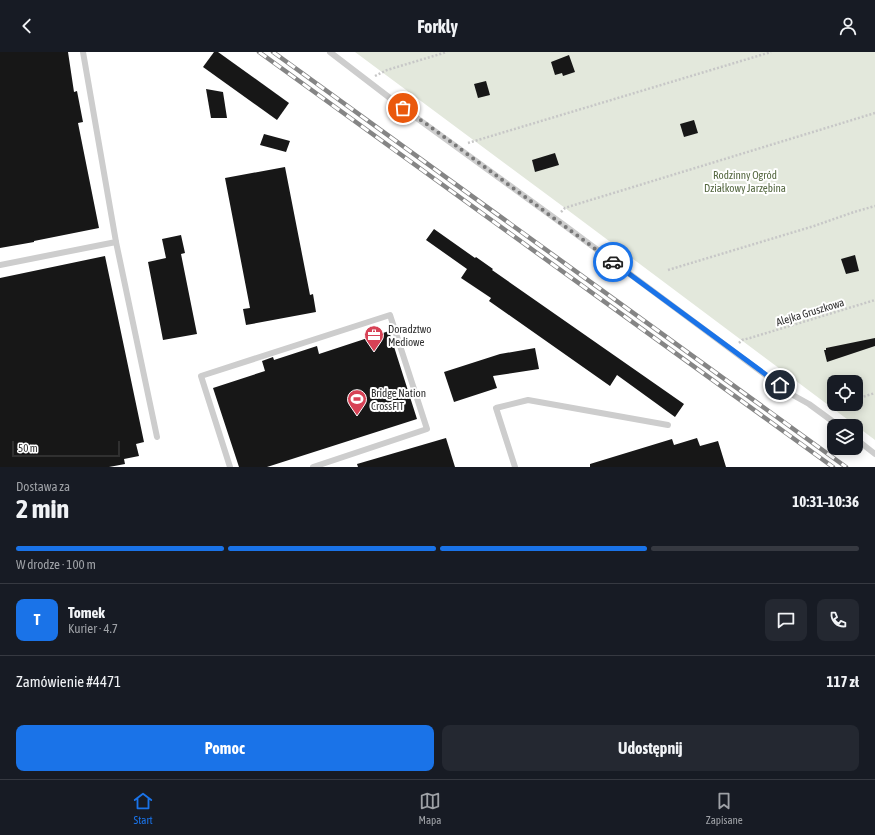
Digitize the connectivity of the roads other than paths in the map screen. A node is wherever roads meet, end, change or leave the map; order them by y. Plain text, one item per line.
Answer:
1 (82, 52) edge
2 (330, 52) edge
3 (116, 242) junction
4 (0, 264) edge
5 (829, 419) edge
6 (668, 425) dead end
7 (157, 437) dead end
8 (863, 445) edge
9 (875, 454) edge
10 (230, 467) edge
11 (313, 467) edge
12 (515, 467) edge

1 - 3 lane
2 - 5 lane
3 - 4 lane
3 - 7 lane
6 - 12 lane
8 - 9 lane
10 - 11 lane

